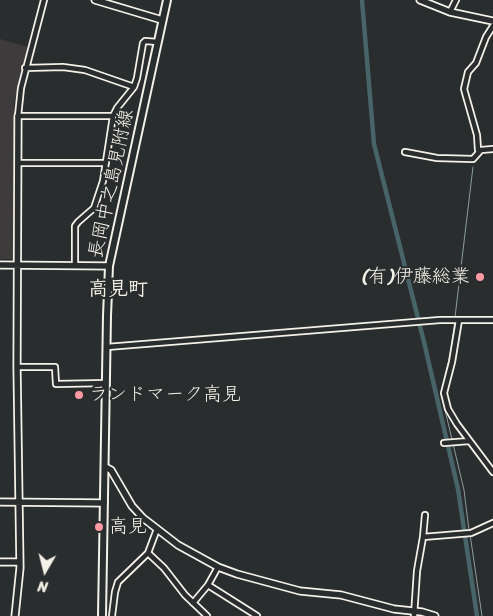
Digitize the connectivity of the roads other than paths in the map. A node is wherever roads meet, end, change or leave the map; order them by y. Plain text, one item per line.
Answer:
1 (44, 0) edge
2 (95, 0) edge
3 (167, 0) edge
4 (420, 0) edge
5 (456, 0) edge
6 (116, 3) edge
7 (450, 12) junction
8 (162, 20) junction
9 (493, 21) edge
10 (493, 26) edge
11 (158, 42) junction
12 (25, 68) junction
13 (137, 78) junction
14 (150, 80) junction
15 (134, 87) junction
16 (18, 116) junction
17 (113, 116) junction
18 (493, 149) edge
19 (405, 152) dead end
20 (479, 152) junction
21 (18, 163) junction
22 (106, 163) junction
23 (0, 265) edge
24 (18, 265) junction
25 (75, 265) junction
26 (109, 266) junction
27 (459, 320) junction
28 (493, 320) edge
29 (107, 347) junction
30 (18, 367) junction
31 (106, 383) junction
32 (469, 441) junction
33 (444, 443) dead end
34 (105, 467) junction
35 (493, 472) edge
36 (0, 502) edge
37 (19, 502) junction
38 (104, 503) junction
39 (425, 515) dead end
40 (493, 523) edge
41 (157, 528) junction
42 (422, 537) junction
43 (148, 553) junction
44 (0, 562) edge
45 (19, 562) junction
46 (218, 567) junction
47 (208, 586) junction
48 (193, 603) junction
49 (414, 614) edge
50 (15, 616) edge
51 (102, 616) edge
52 (112, 616) edge
53 (207, 616) edge
54 (257, 616) edge
55 (435, 616) edge

1 - 12 street
2 - 6 street
3 - 8 main road, 長岡中之島見附線
4 - 7 street
5 - 7 street
6 - 8 street
7 - 9 street
8 - 11 main road, 長岡中之島見附線
10 - 20 street
11 - 13 street
11 - 14 main road, 長岡中之島見附線
12 - 15 street
12 - 16 street
13 - 14 street
13 - 15 street
14 - 26 main road, 長岡中之島見附線
15 - 17 street
16 - 17 street
16 - 21 street
17 - 22 street
18 - 20 street
19 - 20 street
21 - 22 street
21 - 24 street
22 - 25 street
23 - 24 street
24 - 25 street
24 - 30 street
25 - 26 street
26 - 29 main road, 長岡中之島見附線
27 - 28 street
27 - 29 street
27 - 32 street
29 - 31 main road, 長岡中之島見附線
30 - 31 street
30 - 37 street
31 - 34 main road, 長岡中之島見附線
32 - 33 street
32 - 35 street
34 - 38 main road, 長岡中之島見附線
34 - 41 street
36 - 37 street
37 - 38 street
37 - 45 street
38 - 51 main road, 長岡中之島見附線
39 - 42 street
40 - 42 street
41 - 43 street
41 - 46 street
42 - 49 street
43 - 48 street
43 - 52 street
44 - 45 street
45 - 50 street
46 - 47 street
46 - 49 street
47 - 48 street
47 - 54 street
48 - 53 street
49 - 55 street

